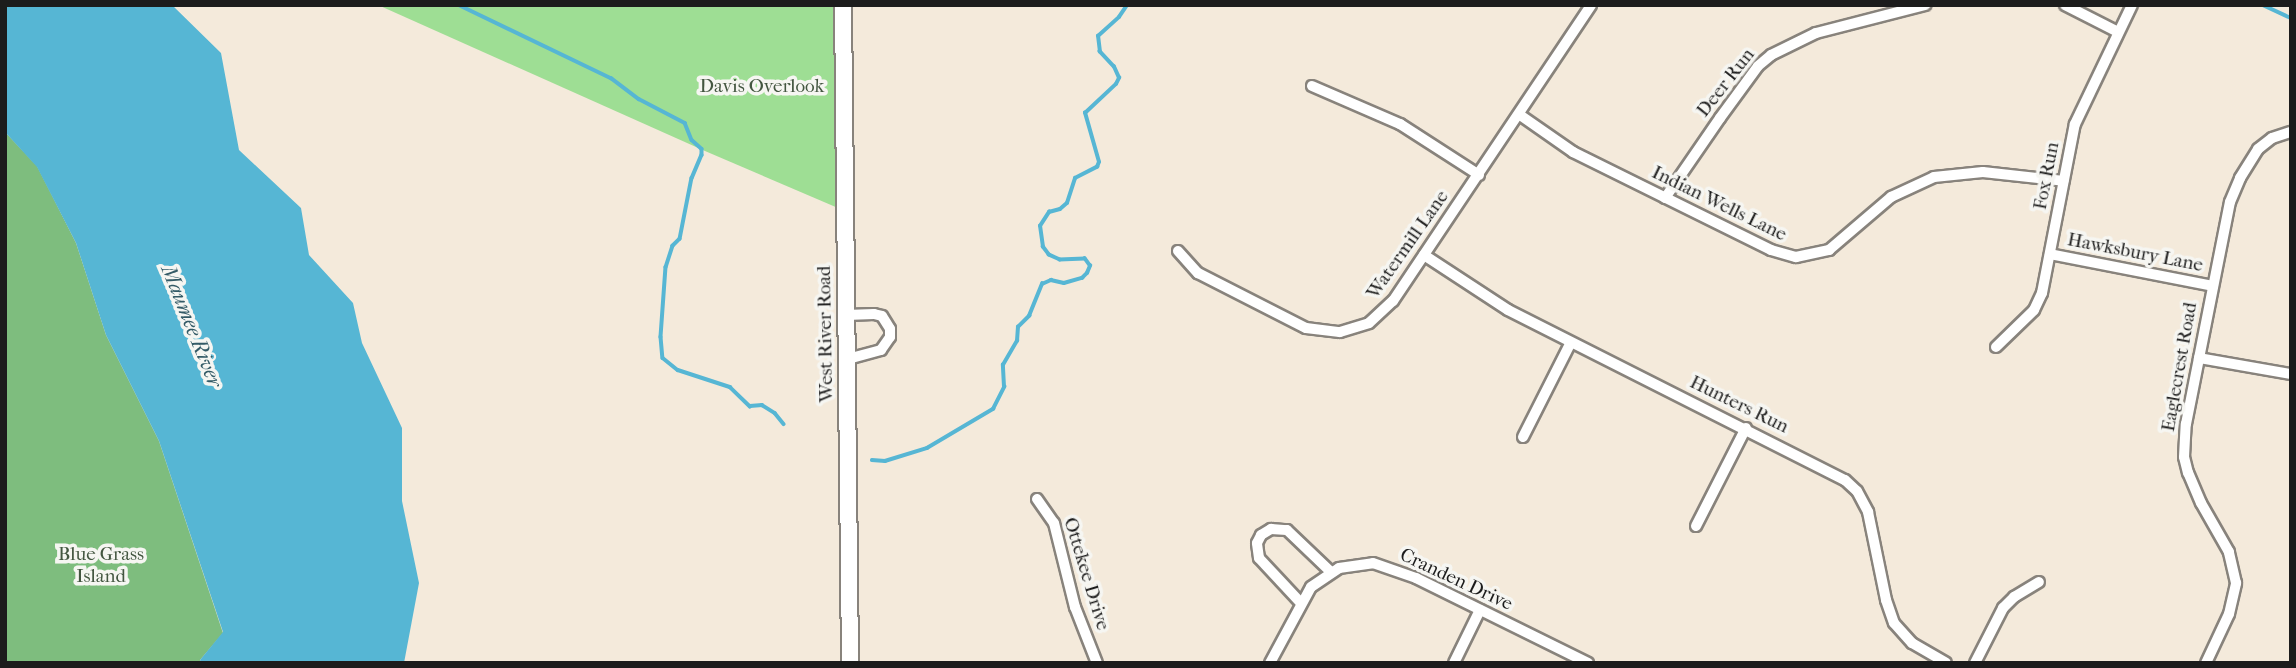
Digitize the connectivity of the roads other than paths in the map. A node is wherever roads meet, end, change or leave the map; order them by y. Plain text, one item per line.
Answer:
1 (843, 5) edge
2 (1591, 5) edge
3 (1925, 5) edge
4 (2065, 5) edge
5 (2132, 5) edge
6 (1884, 10) edge
7 (2118, 32) junction
8 (1312, 86) dead end
9 (1520, 115) junction
10 (2291, 132) edge
11 (1479, 175) junction
12 (2063, 181) junction
13 (1665, 198) junction
14 (1178, 251) dead end
15 (2050, 254) junction
16 (1424, 255) junction
17 (2213, 286) junction
18 (846, 315) junction
19 (1571, 342) junction
20 (1996, 347) dead end
21 (2199, 358) junction
22 (848, 359) junction
23 (2291, 374) edge
24 (1746, 428) junction
25 (1523, 438) dead end
26 (1037, 499) dead end
27 (1696, 526) dead end
28 (1331, 572) junction
29 (2039, 582) dead end
30 (1300, 602) junction
31 (1480, 610) junction
32 (850, 663) edge
33 (1097, 663) edge
34 (1270, 663) edge
35 (1454, 663) edge
36 (1588, 663) edge
37 (1946, 663) edge
38 (1975, 663) edge
39 (2206, 663) edge

1 - 18 main road, West River Road
2 - 9 street, Watermill Lane
3 - 6 street, Deer Run
4 - 7 street
5 - 7 street, Fox Run
6 - 13 street, Deer Run
7 - 12 street, Fox Run
8 - 11 street
9 - 11 street, Watermill Lane
9 - 13 street, Indian Wells Lane
10 - 17 street, Eaglecrest Road
11 - 16 street, Watermill Lane
12 - 13 street, Indian Wells Lane
12 - 15 street, Fox Run
14 - 16 street, Watermill Lane
15 - 17 street, Hawksbury Lane
15 - 20 street, Fox Run
16 - 19 street, Hunters Run
17 - 21 street, Eaglecrest Road
18 - 22 main road, West River Road
18 - 22 street
19 - 24 street, Hunters Run
19 - 25 street
21 - 23 street
21 - 39 street, Eaglecrest Road
22 - 32 main road, West River Road
24 - 27 street
24 - 37 street, Hunters Run
26 - 33 street, Ottekee Drive
28 - 30 street, Cranden Drive
28 - 30 street
28 - 31 street, Cranden Drive
29 - 38 street
30 - 34 street, Cranden Drive
31 - 35 street
31 - 36 street, Cranden Drive

